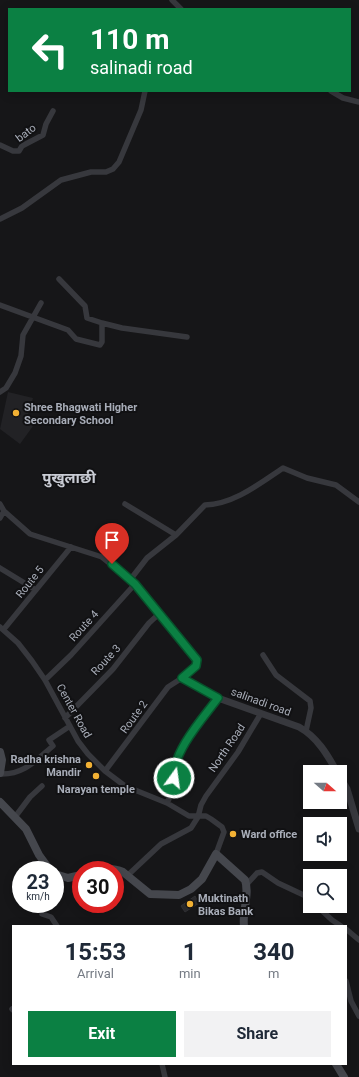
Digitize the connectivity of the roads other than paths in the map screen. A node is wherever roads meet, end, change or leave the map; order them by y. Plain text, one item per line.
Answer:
1 (172, 0) edge
2 (180, 8) edge
3 (145, 92) edge
4 (333, 92) edge
5 (359, 102) edge
6 (53, 111) dead end
7 (0, 145) edge
8 (0, 219) edge
9 (58, 279) dead end
10 (41, 303) dead end
11 (0, 305) edge
12 (34, 317) junction
13 (102, 323) junction
14 (187, 337) dead end
15 (0, 392) edge
16 (359, 502) edge
17 (0, 504) edge
18 (125, 504) dead end
19 (4, 511) junction
20 (0, 518) edge
21 (176, 535) junction
22 (71, 547) junction
23 (0, 568) edge
24 (130, 580) junction
25 (135, 584) junction
26 (36, 590) junction
27 (160, 613) junction
28 (2, 628) edge
29 (263, 655) dead end
30 (182, 678) junction
31 (45, 680) junction
32 (218, 698) junction
33 (260, 715) junction
34 (65, 718) junction
35 (70, 726) junction
36 (306, 731) junction
37 (0, 752) edge
38 (333, 765) edge
39 (105, 771) junction
40 (0, 773) edge
41 (42, 786) dead end
42 (347, 789) edge
43 (0, 802) edge
44 (167, 803) junction
45 (15, 817) junction
46 (198, 817) junction
47 (359, 829) edge
48 (216, 854) junction
49 (43, 861) edge
50 (124, 873) edge
51 (128, 875) junction
52 (247, 884) junction
53 (303, 895) edge
54 (324, 913) edge
55 (42, 914) dead end
56 (56, 925) edge
57 (244, 925) edge
58 (340, 925) edge
59 (347, 930) edge
60 (359, 940) edge
61 (347, 985) edge
62 (359, 1016) edge
63 (162, 1065) edge
64 (337, 1065) edge
65 (165, 1077) edge
66 (344, 1077) edge

1 - 2 street
3 - 8 street
4 - 5 street
6 - 7 street, bato
9 - 13 street
10 - 12 street
11 - 12 street
12 - 13 street
12 - 15 street
13 - 14 street
16 - 21 street
17 - 19 street
18 - 21 street
19 - 20 street
19 - 22 street
21 - 24 street
22 - 24 street
22 - 26 street, Route 5
23 - 26 street
24 - 25 street
25 - 27 street
25 - 31 street, Route 4
26 - 28 street, Route 5
27 - 30 street
27 - 34 street, Route 3
28 - 31 street, Center Road
29 - 36 street
30 - 32 street, salinadi road
30 - 39 street, Route 2
31 - 34 street, Center Road
32 - 33 street, salinadi road
32 - 44 street
33 - 36 street, salinadi road
33 - 46 street, North Road
34 - 35 street, Center Road
35 - 39 street, Center Road
35 - 40 street
36 - 38 street, salinadi road
37 - 40 main road
39 - 44 street, Center Road
41 - 45 street
42 - 47 street
43 - 45 main road
44 - 46 street, Center Road
45 - 49 main road
46 - 48 street, Center Road
46 - 51 street, North Road
48 - 51 main road
48 - 52 main road
50 - 51 main road
52 - 53 street
52 - 57 main road
54 - 58 street
55 - 56 street
59 - 60 street
61 - 62 street
63 - 65 street
64 - 66 main road

